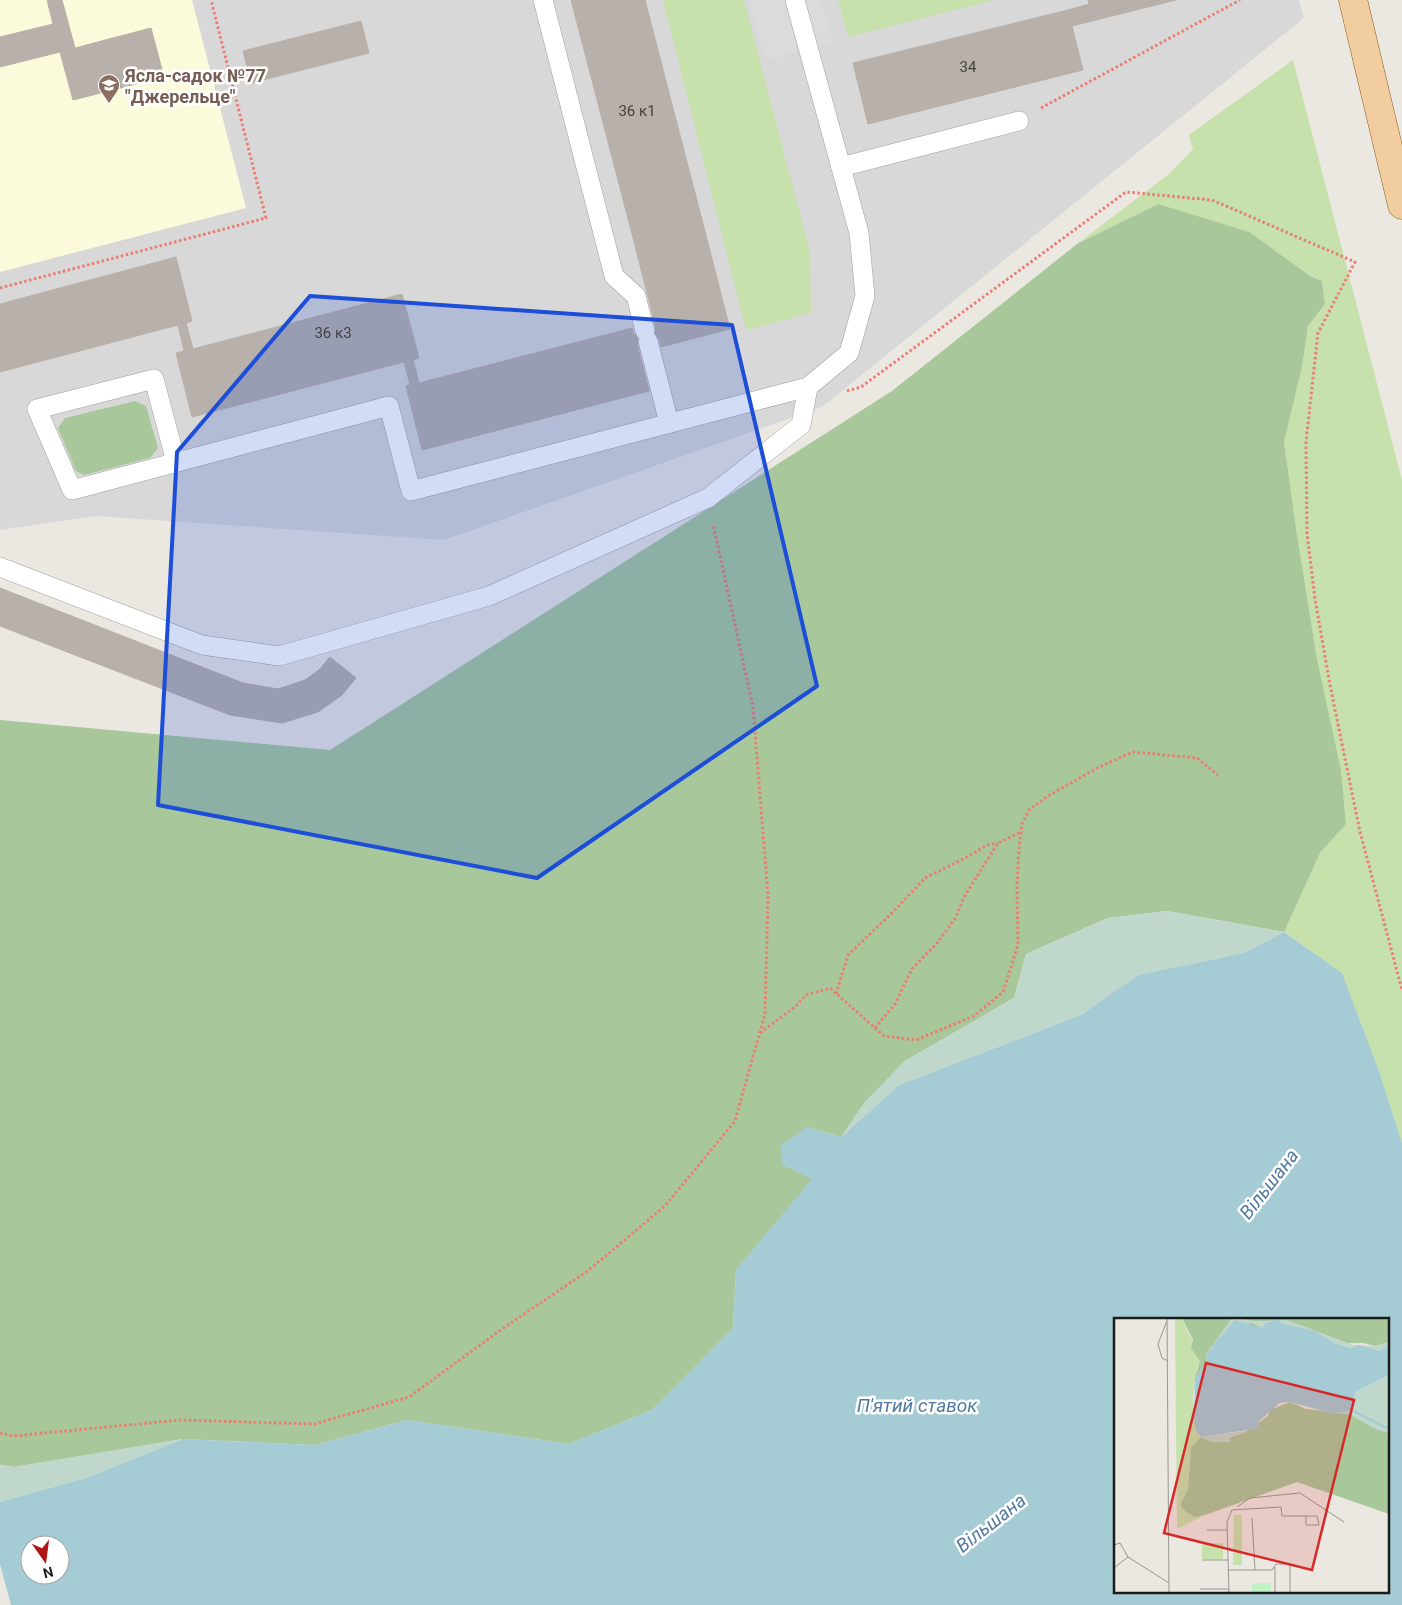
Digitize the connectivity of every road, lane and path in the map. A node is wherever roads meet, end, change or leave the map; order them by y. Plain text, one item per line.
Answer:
1 (211, 0) edge
2 (543, 0) edge
3 (795, 0) edge
4 (1240, 0) edge
5 (1353, 0) edge
6 (1019, 121) joint
7 (841, 167) junction
8 (1402, 205) edge
9 (0, 288) edge
10 (808, 387) junction
11 (669, 424) junction
12 (176, 462) junction
13 (708, 498) junction
14 (0, 567) edge
15 (1218, 775) dead end
16 (1021, 832) junction
17 (998, 843) junction
18 (1402, 990) edge
19 (836, 994) junction
20 (875, 1028) junction
21 (760, 1033) junction
22 (0, 1432) edge

1 - 9 path
2 - 11 lane
3 - 7 lane
4 - 6 path
5 - 8 main road
6 - 7 lane
7 - 10 lane
10 - 11 lane
10 - 13 lane
10 - 18 path
11 - 12 lane
12 - 12 lane
13 - 14 lane
13 - 21 path
15 - 16 path
16 - 17 path
16 - 20 path
17 - 19 path
17 - 20 path
19 - 20 path
19 - 21 path
21 - 22 path

